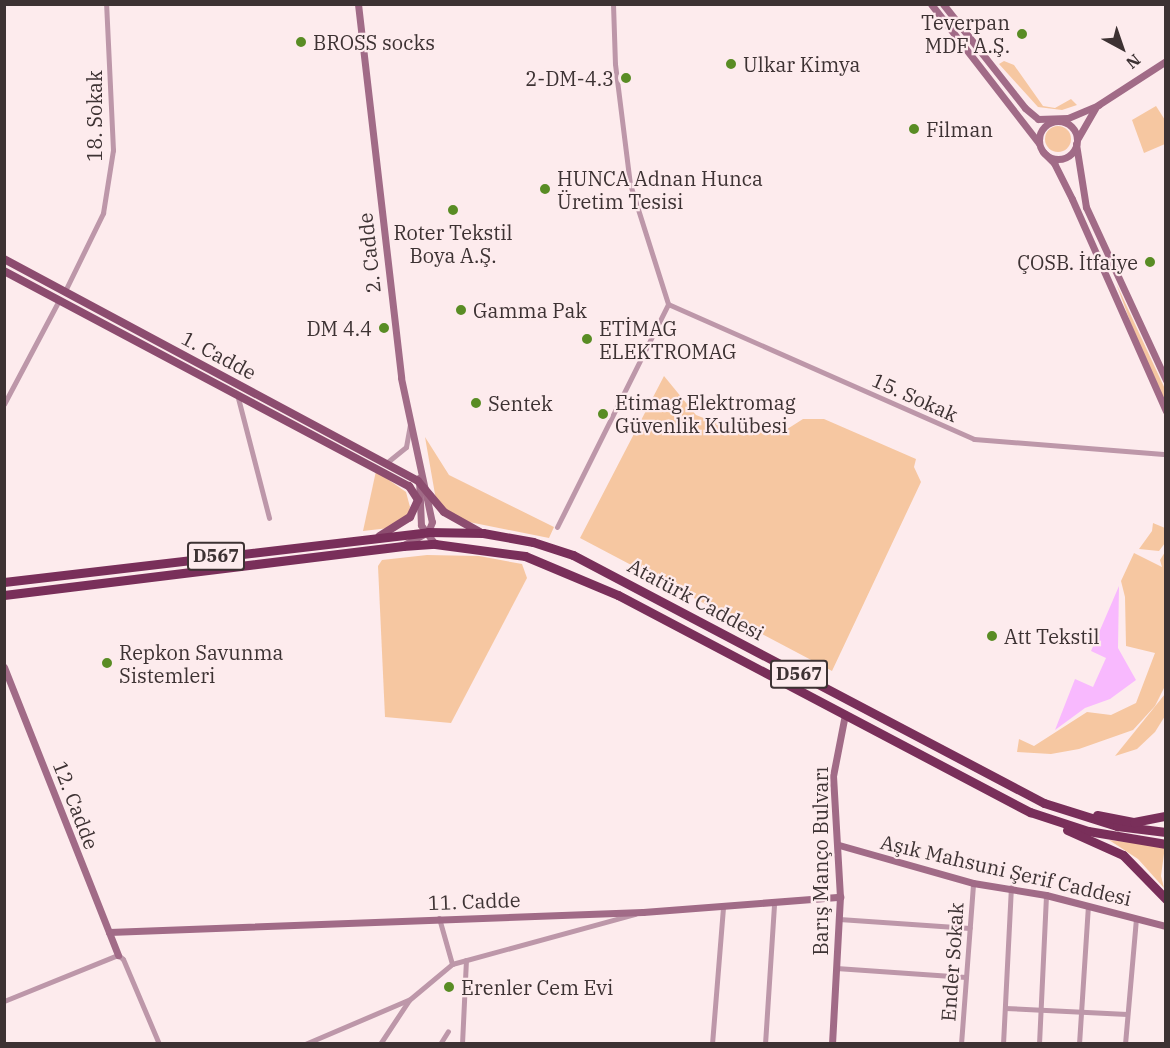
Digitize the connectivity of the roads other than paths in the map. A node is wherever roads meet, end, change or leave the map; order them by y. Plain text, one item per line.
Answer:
1 (106, 4) edge
2 (358, 4) edge
3 (613, 4) edge
4 (931, 4) edge
5 (943, 4) edge
6 (1166, 61) edge
7 (1098, 105) junction
8 (1055, 121) junction
9 (1077, 142) junction
10 (1039, 143) junction
11 (1043, 152) junction
12 (4, 259) edge
13 (4, 271) edge
14 (65, 291) junction
15 (59, 300) junction
16 (668, 304) junction
17 (1166, 380) edge
18 (237, 394) junction
19 (4, 404) edge
20 (1166, 411) edge
21 (410, 424) junction
22 (1166, 454) edge
23 (385, 464) junction
24 (423, 470) junction
25 (418, 481) junction
26 (409, 486) junction
27 (428, 494) junction
28 (418, 500) junction
29 (269, 518) dead end
30 (557, 527) dead end
31 (428, 532) junction
32 (483, 533) junction
33 (379, 537) junction
34 (435, 544) junction
35 (403, 546) junction
36 (4, 582) edge
37 (4, 595) edge
38 (4, 667) edge
39 (844, 714) junction
40 (1044, 803) junction
41 (1030, 812) junction
42 (1166, 816) edge
43 (1166, 832) edge
44 (1166, 844) edge
45 (839, 845) junction
46 (973, 883) junction
47 (1011, 887) junction
48 (1046, 895) junction
49 (840, 897) junction
50 (1166, 899) edge
51 (774, 903) junction
52 (723, 906) junction
53 (1088, 906) junction
54 (642, 912) junction
55 (439, 918) junction
56 (1136, 918) junction
57 (839, 919) junction
58 (1166, 926) edge
59 (970, 928) junction
60 (109, 932) junction
61 (118, 955) junction
62 (466, 960) junction
63 (452, 964) junction
64 (836, 968) junction
65 (966, 977) junction
66 (409, 1000) junction
67 (4, 1001) edge
68 (1005, 1008) junction
69 (1080, 1009) junction
70 (1040, 1010) junction
71 (1127, 1014) junction
72 (448, 1031) dead end
73 (159, 1044) edge
74 (305, 1044) edge
75 (380, 1044) edge
76 (440, 1044) edge
77 (462, 1044) edge
78 (712, 1044) edge
79 (765, 1044) edge
80 (832, 1044) edge
81 (961, 1044) edge
82 (1004, 1044) edge
83 (1039, 1044) edge
84 (1080, 1044) edge
85 (1125, 1044) edge

1 - 14 street, 18. Sokak
2 - 21 street, 2. Cadde
3 - 16 street
4 - 10 street
5 - 8 street
6 - 7 street
7 - 8 street
7 - 9 street
8 - 9 street
8 - 10 street
9 - 11 street
9 - 17 street
10 - 11 street
11 - 20 street
12 - 14 main road, 1. Cadde
13 - 15 main road, 1. Cadde
14 - 23 main road, 1. Cadde
15 - 18 main road, 1. Cadde
15 - 19 street
16 - 22 street, 15. Sokak
16 - 30 street
18 - 26 main road, 1. Cadde
18 - 29 street
21 - 23 street
21 - 24 street, 2. Cadde
23 - 25 main road, 1. Cadde
24 - 25 street
24 - 27 street, 2. Cadde
25 - 26 street
25 - 27 main road
25 - 28 street
26 - 28 main road
27 - 31 street, 2. Cadde
27 - 32 main road
28 - 31 street
28 - 33 main road
31 - 32 highway, Atatürk Caddesi / D567
31 - 33 highway, D567
31 - 34 street
31 - 35 street
32 - 40 highway, Atatürk Caddesi / D567
33 - 36 highway, D567
34 - 35 highway, D567
34 - 39 highway, D567
35 - 37 highway, D567
38 - 60 street, 12. Cadde
39 - 41 highway, D567
39 - 45 street, Barış Manço Bulvarı
40 - 42 highway
40 - 43 highway, Atatürk Caddesi / D567
41 - 44 highway, D567
41 - 50 highway
45 - 46 street, Aşık Mahsuni Şerif Caddesi
45 - 49 street, Barış Manço Bulvarı
46 - 47 street, Aşık Mahsuni Şerif Caddesi
46 - 59 street, Ender Sokak
47 - 48 street, Aşık Mahsuni Şerif Caddesi
47 - 68 street
48 - 53 street, Aşık Mahsuni Şerif Caddesi
48 - 70 street
49 - 51 street, 11. Cadde
49 - 57 street, Barış Manço Bulvarı
51 - 52 street, 11. Cadde
51 - 79 street
52 - 54 street, 11. Cadde
52 - 78 street
53 - 56 street, Aşık Mahsuni Şerif Caddesi
53 - 69 street
54 - 55 street, 11. Cadde
54 - 62 street
55 - 60 street, 11. Cadde
55 - 63 street
56 - 58 street, Aşık Mahsuni Şerif Caddesi
56 - 71 street
57 - 59 street
57 - 64 street, Barış Manço Bulvarı
59 - 65 street, Ender Sokak
60 - 61 street, 12. Cadde
61 - 67 street
61 - 73 street
62 - 63 street
62 - 77 street
63 - 66 street
64 - 65 street
64 - 80 street, Barış Manço Bulvarı
65 - 81 street, Ender Sokak
66 - 74 street
66 - 75 street
68 - 70 street
68 - 82 street
69 - 70 street
69 - 71 street
69 - 84 street
70 - 83 street
71 - 85 street
72 - 76 street

